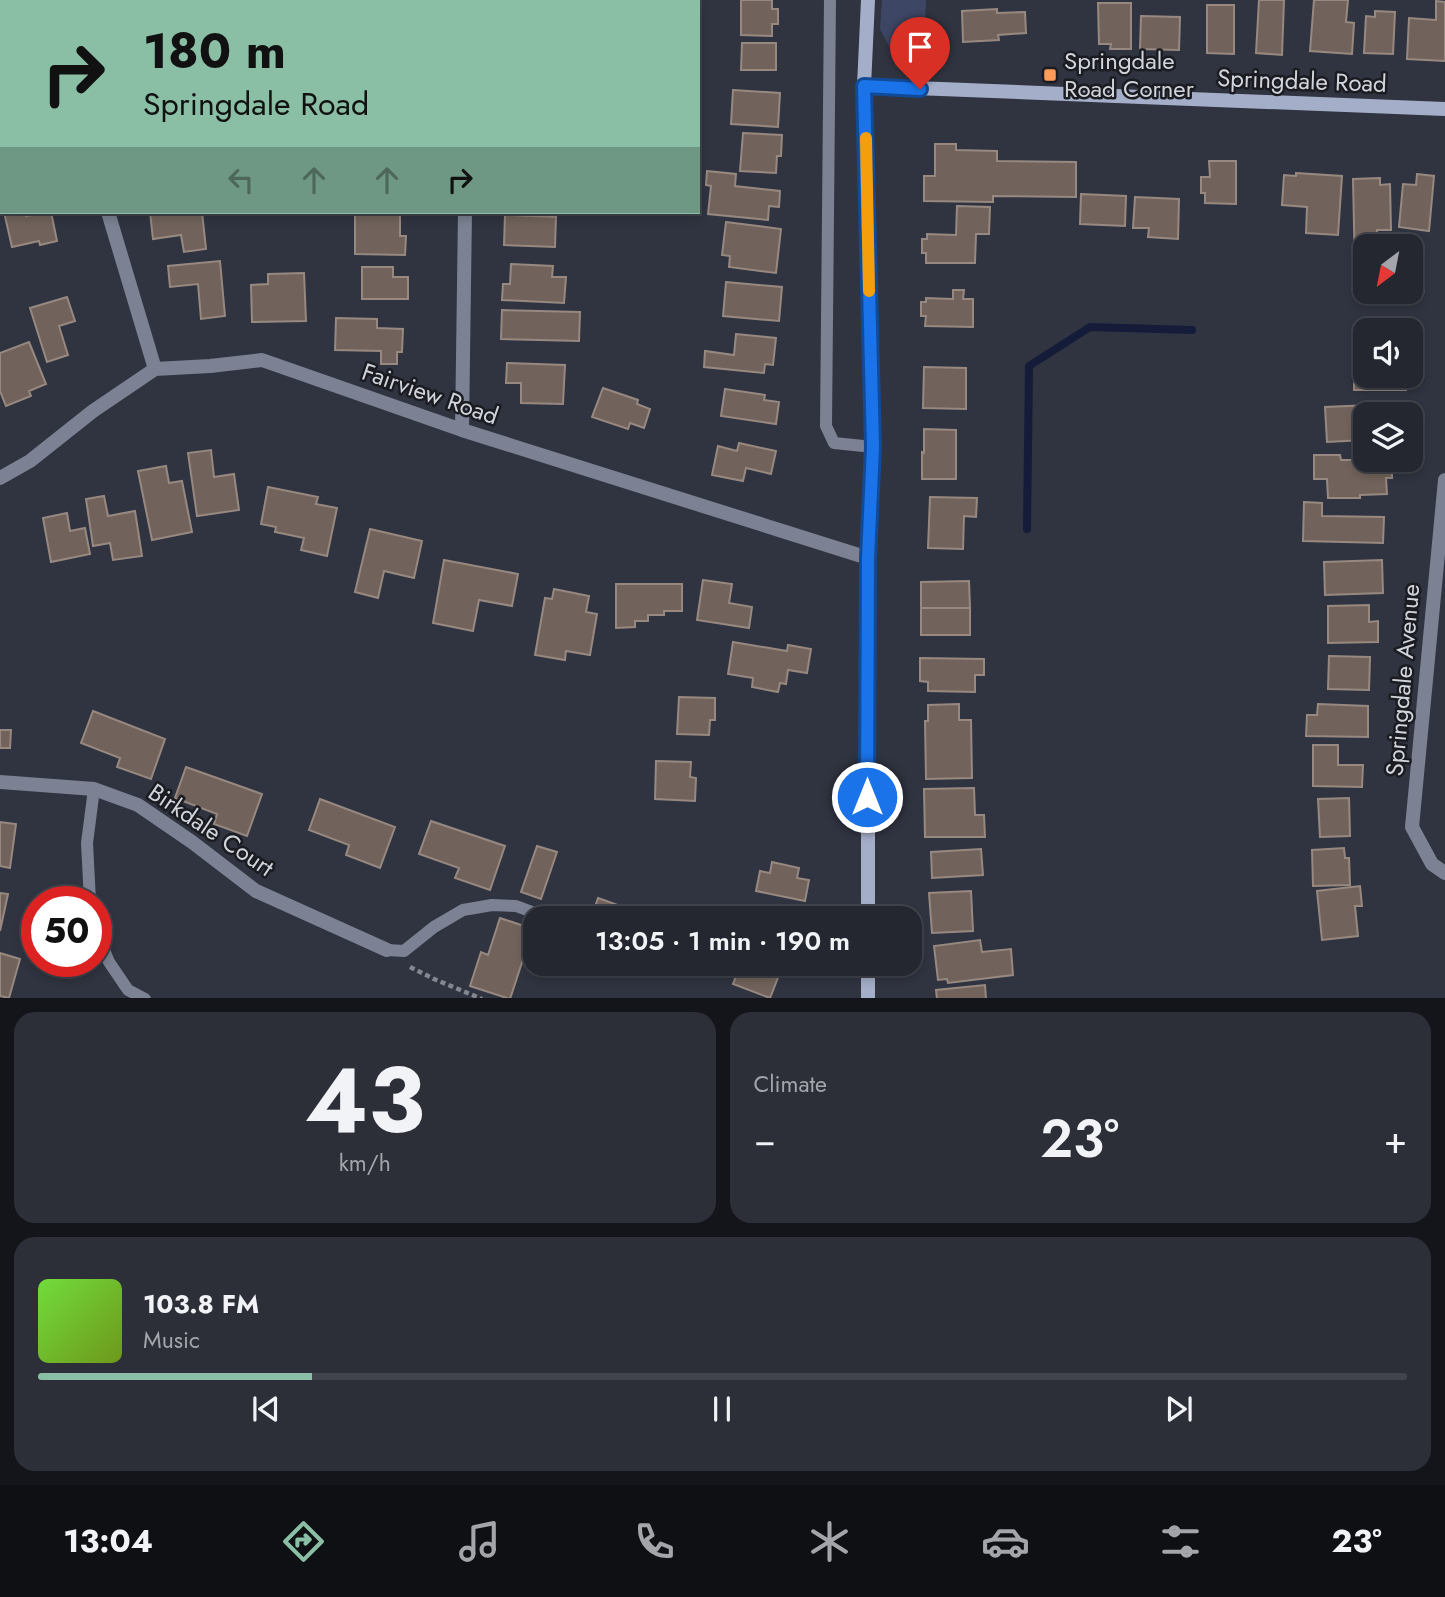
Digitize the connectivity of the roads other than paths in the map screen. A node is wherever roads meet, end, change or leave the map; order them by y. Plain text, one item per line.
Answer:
1 (830, 0) edge
2 (868, 0) edge
3 (864, 86) junction
4 (1445, 109) edge
5 (109, 214) edge
6 (465, 214) edge
7 (155, 369) junction
8 (463, 430) junction
9 (873, 447) junction
10 (0, 478) edge
11 (1445, 480) edge
12 (868, 558) junction
13 (0, 782) edge
14 (94, 789) junction
15 (1445, 873) edge
16 (89, 886) edge
17 (868, 906) edge
18 (523, 909) edge
19 (387, 950) joint
20 (112, 966) edge
21 (868, 976) edge
22 (143, 998) edge
23 (868, 998) edge

1 - 9 lane
2 - 3 main road
3 - 4 main road, Springdale Road
3 - 9 main road
5 - 7 street
6 - 8 street
7 - 8 street, Fairview Road
7 - 10 street
8 - 12 street, Fairview Road
9 - 12 main road
11 - 15 street, Springdale Avenue
12 - 17 main road
13 - 14 street, Birkdale Court
14 - 16 lane
14 - 19 street, Birkdale Court
18 - 19 lane
20 - 22 lane
21 - 23 main road

